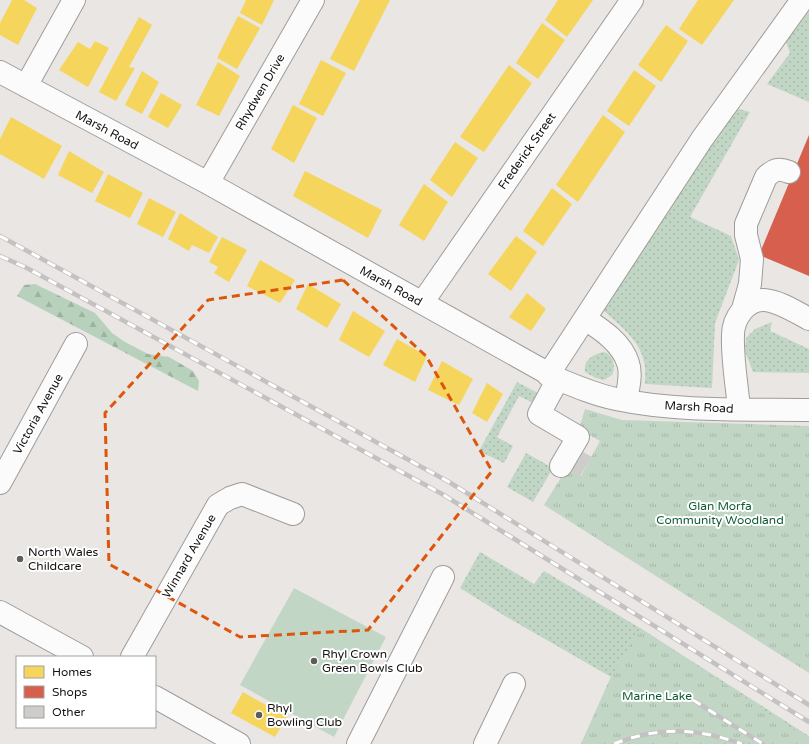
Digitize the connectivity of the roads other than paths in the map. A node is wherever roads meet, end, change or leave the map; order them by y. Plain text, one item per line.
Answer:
1 (74, 0) edge
2 (312, 0) edge
3 (632, 0) edge
4 (802, 0) edge
5 (2, 79) edge
6 (26, 86) junction
7 (788, 172) dead end
8 (208, 184) junction
9 (422, 302) junction
10 (743, 309) junction
11 (585, 319) junction
12 (809, 319) edge
13 (76, 344) dead end
14 (553, 377) junction
15 (626, 400) junction
16 (739, 409) junction
17 (809, 410) edge
18 (561, 466) dead end
19 (0, 483) edge
20 (293, 514) dead end
21 (443, 578) dead end
22 (0, 612) edge
23 (80, 656) edge
24 (133, 656) edge
25 (514, 684) dead end
26 (156, 698) edge
27 (239, 744) edge
28 (358, 744) edge
29 (485, 744) edge

1 - 6 street
2 - 8 street, Rhydwen Drive
3 - 9 street, Frederick Street
4 - 11 street
5 - 6 street, Marsh Road
6 - 8 street, Marsh Road
7 - 10 street
8 - 9 street, Marsh Road
9 - 14 street, Marsh Road
10 - 12 street
10 - 16 street
11 - 14 street
11 - 15 street
13 - 19 street, Victoria Avenue
14 - 15 street, Marsh Road
14 - 18 street
15 - 16 street, Marsh Road
16 - 17 street, Marsh Road
20 - 24 street, Winnard Avenue
21 - 28 street
22 - 23 street
25 - 29 street
26 - 27 street

